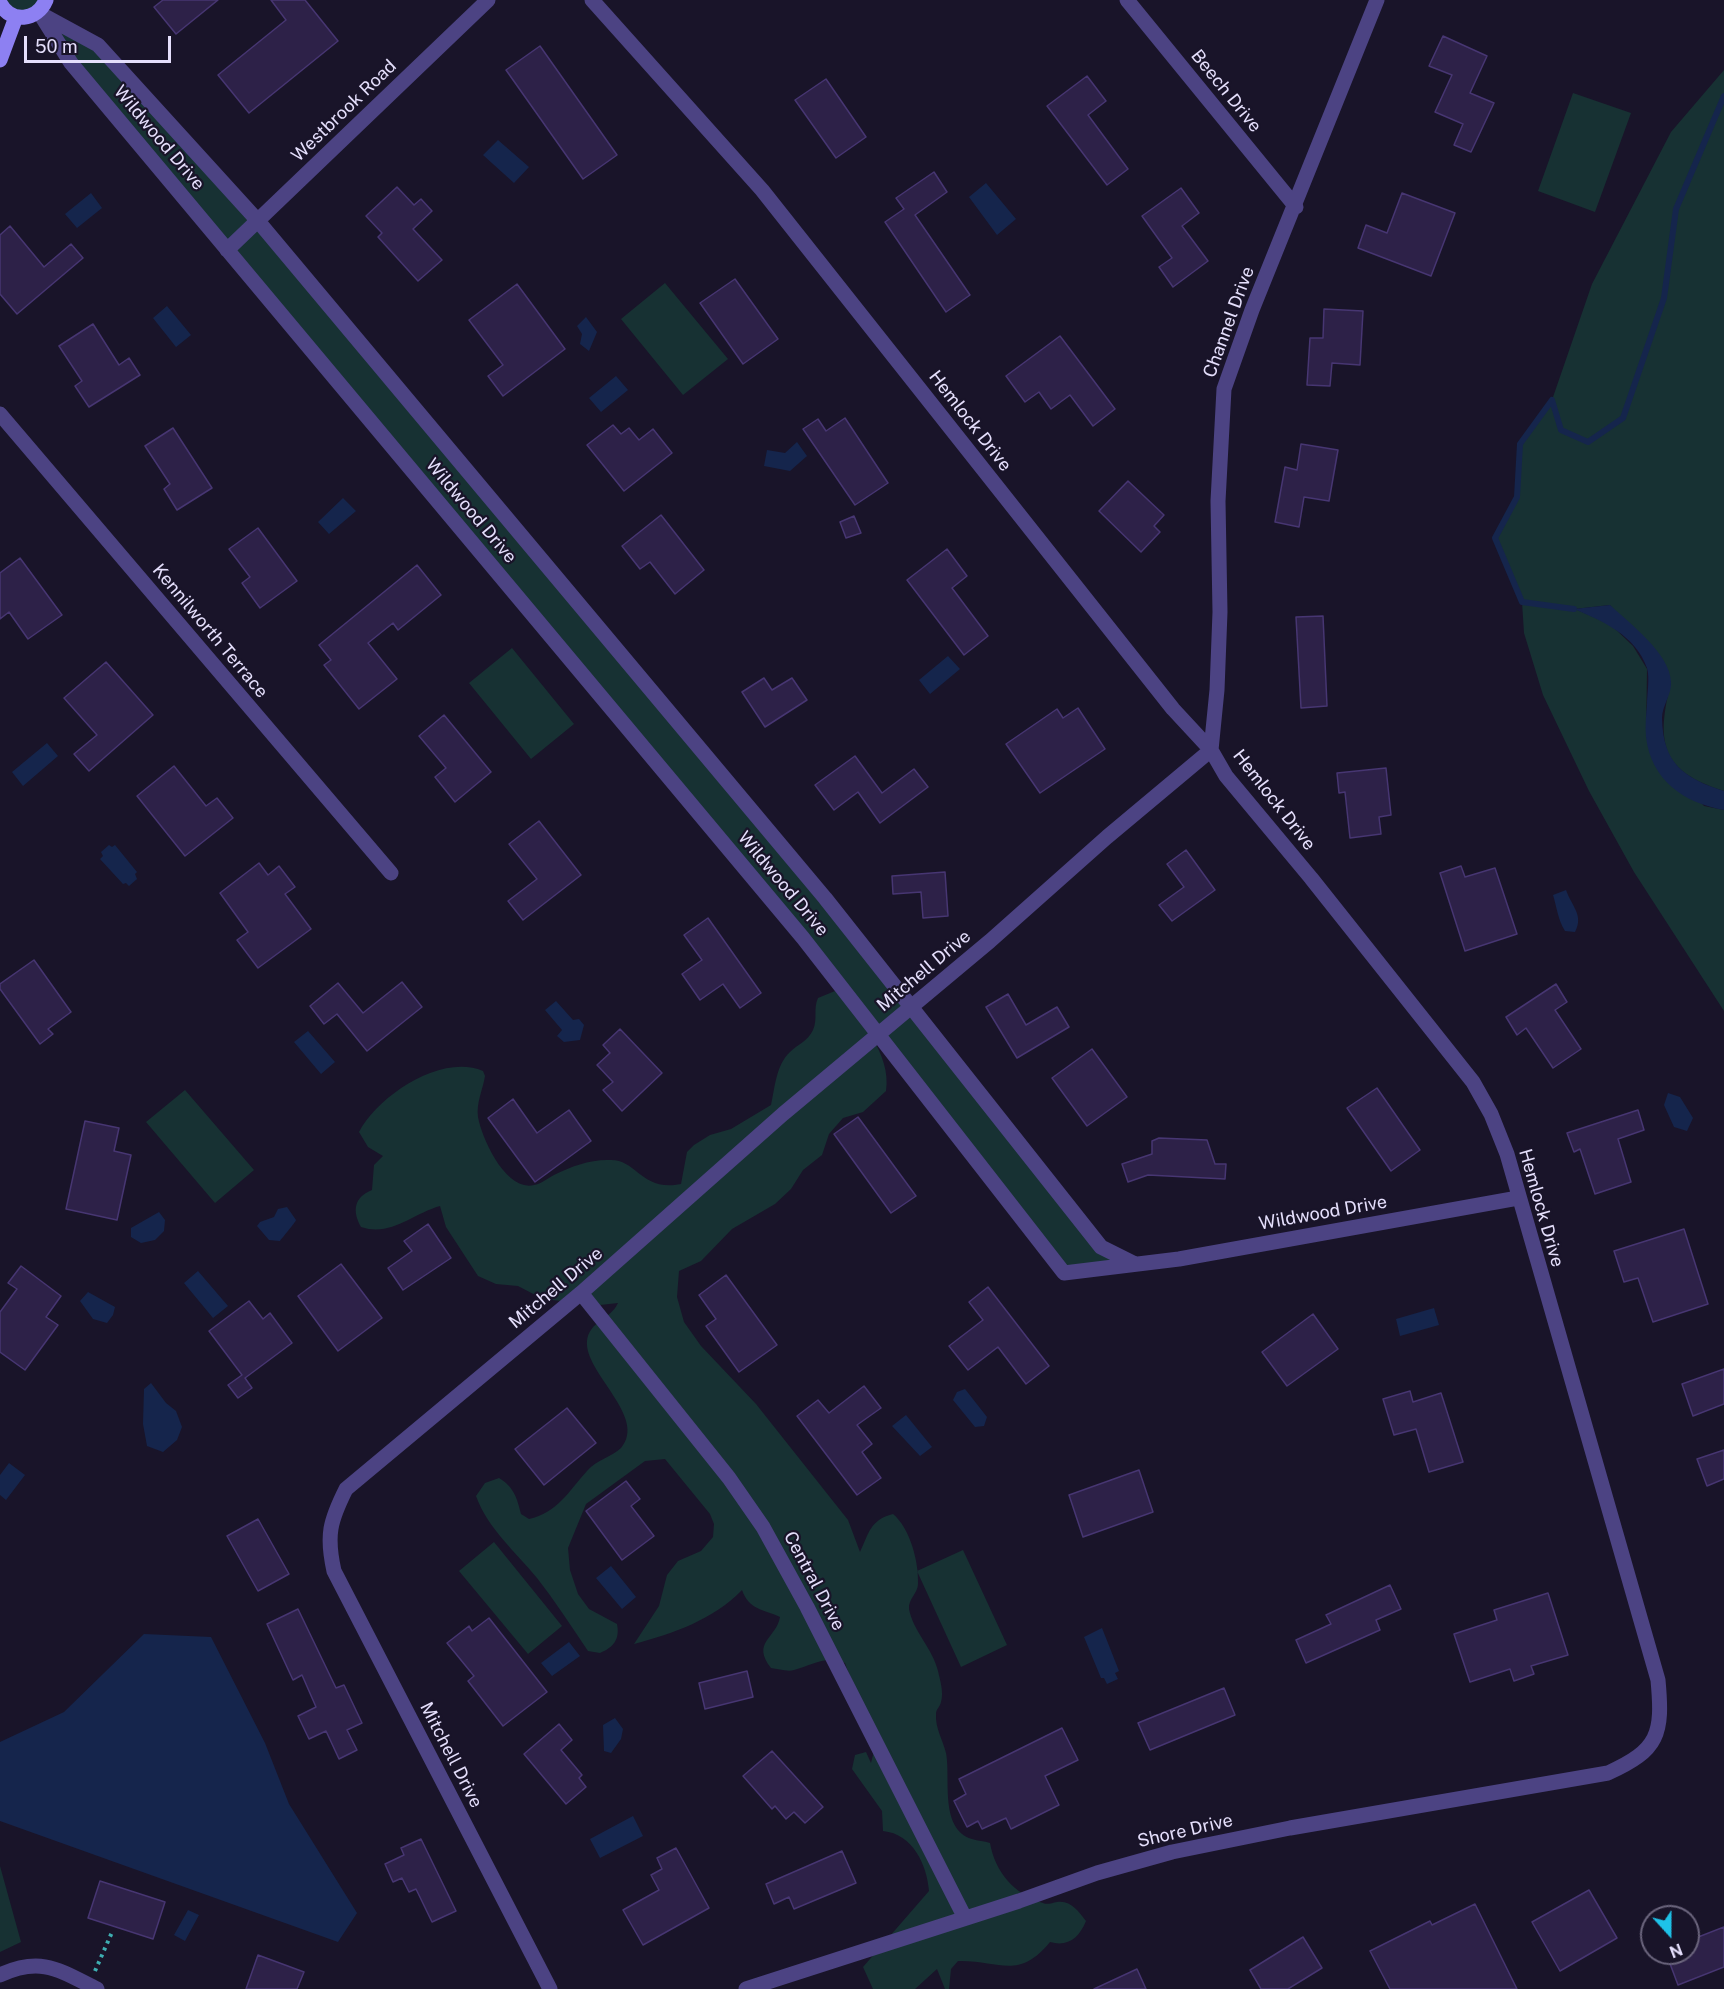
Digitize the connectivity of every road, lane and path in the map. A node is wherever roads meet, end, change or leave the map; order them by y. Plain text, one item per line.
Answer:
1 (488, 0) edge
2 (592, 0) edge
3 (1127, 0) edge
4 (1377, 0) edge
5 (0, 3) edge
6 (42, 6) edge
7 (16, 17) junction
8 (0, 60) edge
9 (1296, 207) junction
10 (258, 221) junction
11 (227, 250) junction
12 (0, 414) edge
13 (1211, 750) junction
14 (391, 873) dead end
15 (910, 1007) junction
16 (878, 1034) junction
17 (1518, 1198) junction
18 (1135, 1264) junction
19 (581, 1293) junction
20 (1642, 1754) joint
21 (965, 1918) junction
22 (113, 1930) dead end
23 (0, 1975) edge
24 (93, 1987) edge
25 (550, 1989) edge
26 (746, 1989) edge

1 - 10 street, Westbrook Road
2 - 13 street, Hemlock Drive
3 - 9 street, Beech Drive
4 - 9 street, Channel Drive
5 - 7 main road
6 - 7 main road
6 - 10 street, Wildwood Drive
6 - 11 street, Wildwood Drive
7 - 8 main road
9 - 13 street, Channel Drive
10 - 11 street, Westbrook Road
10 - 15 street, Wildwood Drive
11 - 16 street, Wildwood Drive
12 - 14 street, Kennilworth Terrace
13 - 15 street, Mitchell Drive
13 - 17 street, Hemlock Drive
15 - 16 street, Mitchell Drive
15 - 18 street, Wildwood Drive
16 - 18 street, Wildwood Drive
16 - 19 street, Mitchell Drive
17 - 18 street, Wildwood Drive
17 - 20 street, Hemlock Drive
19 - 21 street, Central Drive
19 - 25 street, Mitchell Drive
20 - 21 street, Shore Drive
21 - 26 street, Shore Drive
22 - 24 path
23 - 24 street

